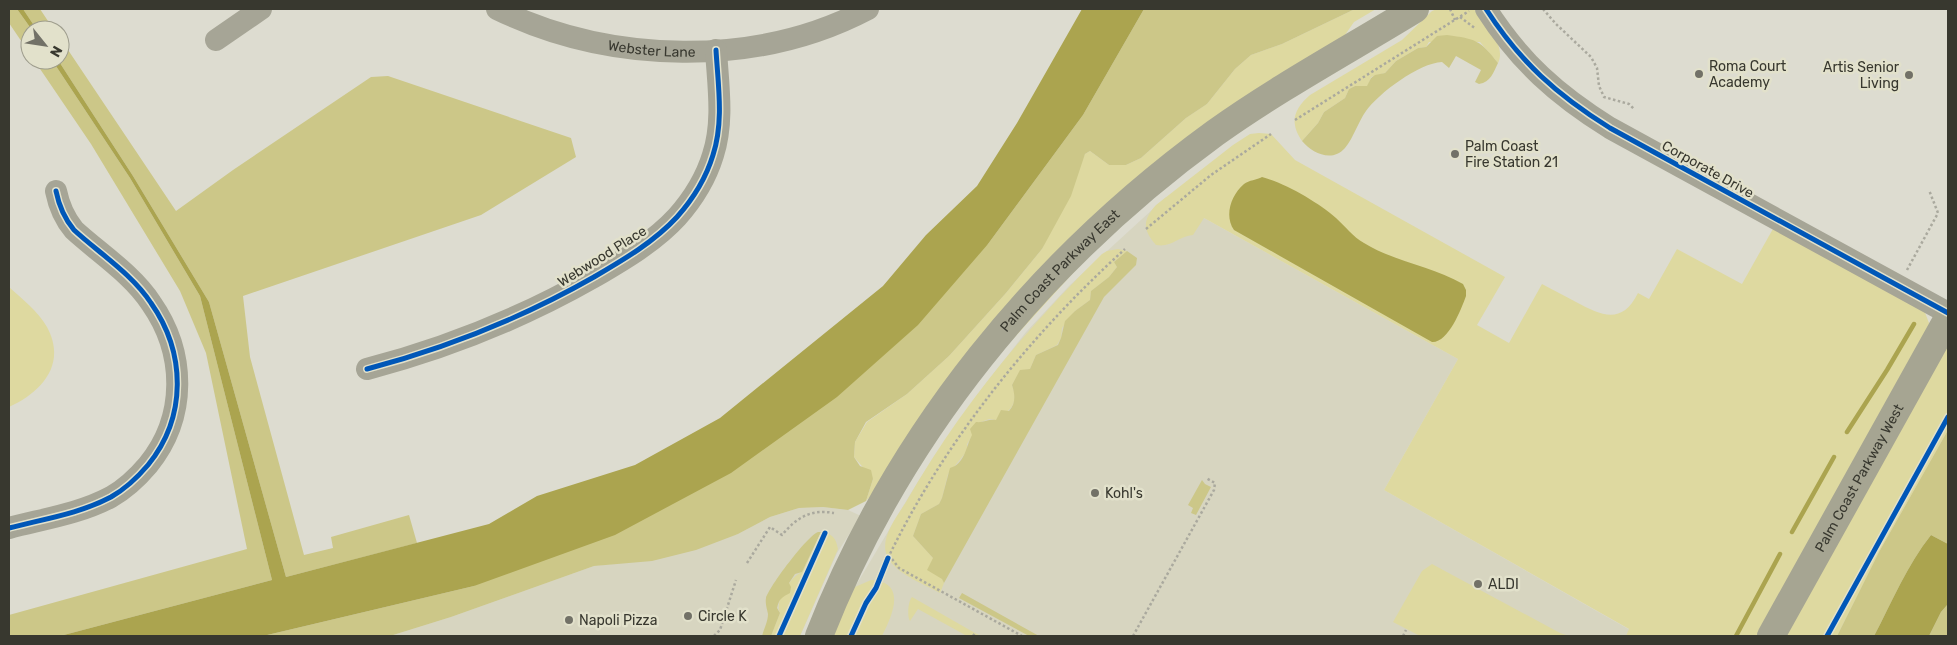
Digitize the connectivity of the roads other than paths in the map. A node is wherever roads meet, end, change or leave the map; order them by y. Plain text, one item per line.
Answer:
1 (261, 9) edge
2 (497, 9) edge
3 (868, 9) edge
4 (1415, 9) edge
5 (1486, 9) edge
6 (216, 40) dead end
7 (716, 50) junction
8 (56, 191) dead end
9 (1948, 313) edge
10 (1948, 318) edge
11 (367, 369) dead end
12 (9, 528) edge
13 (819, 636) edge
14 (1771, 636) edge

1 - 6 street
2 - 7 street, Webster Lane
3 - 7 street, Webster Lane
4 - 13 main road, Palm Coast Parkway East
5 - 9 street, Corporate Drive
7 - 11 street, Webwood Place
8 - 12 street
10 - 14 main road, Palm Coast Parkway West

